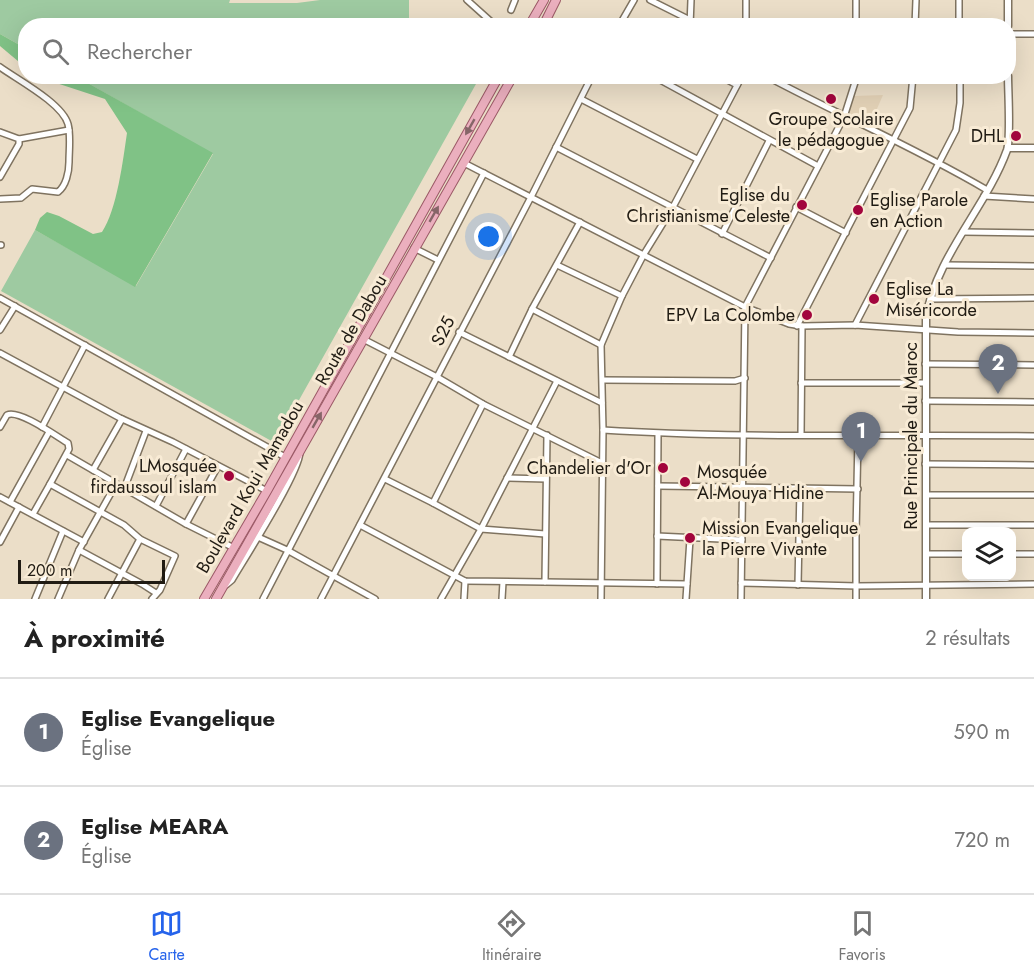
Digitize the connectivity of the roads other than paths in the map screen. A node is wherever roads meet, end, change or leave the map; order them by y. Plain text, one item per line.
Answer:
1 (467, 0) edge
2 (481, 0) edge
3 (515, 0) edge
4 (544, 0) edge
5 (556, 0) edge
6 (634, 0) edge
7 (650, 0) edge
8 (691, 0) edge
9 (746, 0) edge
10 (856, 0) edge
11 (916, 0) edge
12 (959, 0) edge
13 (1008, 0) edge
14 (477, 8) junction
15 (511, 10) dead end
16 (488, 18) edge
17 (534, 18) edge
18 (547, 18) edge
19 (625, 18) edge
20 (681, 18) edge
21 (690, 18) edge
22 (746, 18) edge
23 (856, 18) edge
24 (915, 18) edge
25 (959, 18) edge
26 (1008, 18) edge
27 (1016, 34) edge
28 (1034, 34) edge
29 (0, 67) edge
30 (18, 80) edge
31 (23, 84) edge
32 (495, 84) edge
33 (508, 84) edge
34 (588, 84) edge
35 (668, 84) edge
36 (781, 84) edge
37 (854, 84) edge
38 (912, 84) edge
39 (960, 84) edge
40 (1008, 84) edge
41 (737, 85) edge
42 (580, 99) junction
43 (721, 113) junction
44 (844, 117) junction
45 (69, 130) junction
46 (0, 132) edge
47 (19, 139) junction
48 (769, 141) junction
49 (894, 141) junction
50 (556, 147) junction
51 (1008, 147) junction
52 (1034, 147) edge
53 (697, 159) junction
54 (464, 163) junction
55 (940, 163) junction
56 (818, 166) junction
57 (484, 173) junction
58 (0, 177) edge
59 (985, 193) junction
60 (531, 197) junction
61 (0, 199) edge
62 (1034, 199) edge
63 (673, 207) junction
64 (796, 207) junction
65 (580, 222) junction
66 (963, 232) junction
67 (1034, 232) edge
68 (846, 233) junction
69 (722, 234) junction
70 (414, 248) junction
71 (644, 254) junction
72 (771, 258) junction
73 (438, 260) junction
74 (556, 265) junction
75 (945, 265) junction
76 (1034, 266) edge
77 (622, 296) junction
78 (0, 298) edge
79 (930, 298) junction
80 (1034, 298) edge
81 (15, 306) junction
82 (745, 307) junction
83 (532, 309) junction
84 (855, 325) junction
85 (800, 326) junction
86 (925, 328) junction
87 (0, 330) edge
88 (459, 332) junction
89 (1034, 333) edge
90 (363, 339) junction
91 (85, 345) junction
92 (601, 345) junction
93 (0, 353) edge
94 (390, 353) junction
95 (509, 357) junction
96 (924, 364) junction
97 (1034, 365) edge
98 (437, 377) junction
99 (745, 378) junction
100 (603, 380) junction
101 (557, 381) junction
102 (801, 383) junction
103 (924, 383) junction
104 (63, 387) junction
105 (925, 401) junction
106 (1034, 402) edge
107 (602, 403) junction
108 (483, 404) junction
109 (122, 419) junction
110 (0, 427) edge
111 (42, 427) junction
112 (532, 428) junction
113 (603, 430) junction
114 (146, 431) junction
115 (49, 432) junction
116 (658, 434) junction
117 (744, 434) junction
118 (925, 434) junction
119 (547, 435) junction
120 (801, 435) junction
121 (1034, 436) edge
122 (858, 437) junction
123 (186, 449) junction
124 (300, 449) junction
125 (67, 455) junction
126 (285, 457) junction
127 (602, 463) junction
128 (925, 464) junction
129 (1034, 465) edge
130 (218, 466) junction
131 (93, 470) junction
132 (507, 478) junction
133 (385, 479) junction
134 (546, 479) junction
135 (50, 484) junction
136 (116, 484) junction
137 (658, 486) junction
138 (743, 488) junction
139 (800, 488) junction
140 (124, 489) junction
141 (858, 489) junction
142 (267, 490) junction
143 (926, 495) junction
144 (1034, 495) edge
145 (1, 499) edge
146 (10, 502) junction
147 (433, 502) junction
148 (156, 506) junction
149 (19, 507) junction
150 (99, 512) junction
151 (33, 514) junction
152 (186, 524) junction
153 (360, 525) junction
154 (926, 525) junction
155 (1034, 525) edge
156 (481, 529) junction
157 (63, 531) junction
158 (545, 534) junction
159 (657, 536) junction
160 (258, 537) junction
161 (140, 539) junction
162 (690, 539) junction
163 (742, 540) junction
164 (0, 542) edge
165 (84, 542) junction
166 (234, 548) junction
167 (79, 550) junction
168 (287, 550) junction
169 (926, 554) junction
170 (962, 554) edge
171 (1016, 554) edge
172 (1034, 554) edge
173 (122, 574) junction
174 (454, 574) junction
175 (332, 576) junction
176 (465, 581) junction
177 (503, 582) junction
178 (545, 582) junction
179 (601, 582) junction
180 (741, 583) junction
181 (657, 584) junction
182 (687, 584) junction
183 (1034, 584) edge
184 (798, 585) junction
185 (857, 586) junction
186 (926, 586) junction
187 (221, 590) junction
188 (154, 596) edge
189 (365, 597) edge
190 (35, 599) edge
191 (58, 599) edge
192 (108, 599) edge
193 (204, 599) edge
194 (216, 599) edge
195 (263, 599) edge
196 (321, 599) edge
197 (375, 599) edge
198 (441, 599) edge
199 (464, 599) edge
200 (502, 599) edge
201 (601, 599) edge
202 (687, 599) edge
203 (741, 599) edge
204 (856, 599) edge
205 (926, 599) edge

1 - 14 street
2 - 14 street
3 - 15 street
4 - 17 main road
5 - 18 main road
6 - 19 street
7 - 20 street
8 - 21 street
9 - 22 street
10 - 23 street
11 - 24 street
12 - 25 street
13 - 26 street
14 - 16 street
27 - 28 street
29 - 30 street
31 - 45 street
32 -> 126 main road, Boulevard Koui Mamadou
33 - 54 main road, Route de Dabou
34 - 42 street, S25
35 - 43 street
36 - 44 street
37 - 44 street
38 - 49 street
39 - 55 street
40 - 51 street
41 - 43 street
42 - 50 street, S25
42 - 53 street
43 - 48 street
43 - 53 street
44 - 49 street
44 - 56 street
45 - 47 street
45 - 61 street
46 - 47 street
47 - 58 street
48 - 56 street
48 - 69 street
49 - 55 street
49 - 68 street
50 - 60 street, S25
50 - 63 street
51 - 52 street
51 - 59 street, Rue Principale du Maroc
53 - 63 street
54 - 57 street
70 -> 54 main road, Route de Dabou
55 - 59 street
55 - 84 street
56 - 64 street
57 - 60 street
57 - 73 street
59 - 62 street
59 - 66 street, Rue Principale du Maroc
60 - 65 street
60 - 88 street, S25
63 - 69 street
63 - 71 street
64 - 68 street
64 - 72 street
65 - 71 street
65 - 74 street
66 - 67 street
66 - 75 street, Rue Principale du Maroc
68 - 85 street
69 - 72 street
70 - 73 street
70 - 90 main road, Route de Dabou
71 - 77 street
71 - 82 street
72 - 82 street
73 - 94 street
74 - 77 street
74 - 83 street
75 - 76 street
75 - 79 street, Rue Principale du Maroc
77 - 92 street
78 - 81 street
79 - 80 street
79 - 86 street, Rue Principale du Maroc
81 - 87 street
81 - 91 street
82 - 85 street
82 - 99 street
83 - 92 street
83 - 95 street
84 - 85 street
84 - 86 street
85 - 102 street
86 - 89 street
86 - 96 street, Rue Principale du Maroc
88 - 95 street
88 - 98 street, S25
90 - 94 street
124 -> 90 main road, Route de Dabou
91 - 104 street
91 - 126 street
92 - 100 street
93 - 104 street
94 - 98 street
94 - 168 street
95 - 101 street
96 - 97 street
96 - 103 street, Rue Principale du Maroc
98 - 108 street
98 - 133 street, S25
99 - 100 street
99 - 117 street
100 - 107 street
101 - 107 street
101 - 112 street
102 - 103 street
102 - 120 street
103 - 105 street, Rue Principale du Maroc
104 - 109 street
104 - 111 street
105 - 106 street
105 - 118 street, Rue Principale du Maroc
107 - 113 street
108 - 112 street
108 - 147 street
109 - 114 street
109 - 131 street
110 - 111 street
111 - 115 street
112 - 119 street
112 - 132 street
113 - 116 street
113 - 127 street
114 - 123 street
114 - 140 street
115 - 125 street
115 - 146 street
116 - 117 street
116 - 137 street
117 - 120 street
117 - 138 street
118 - 121 street
118 - 122 street
118 - 128 street, Rue Principale du Maroc
119 - 127 street
119 - 134 street
120 - 122 street
122 - 141 street
123 - 130 street
123 - 148 street
124 - 160 street
124 - 187 main road, Route de Dabou
125 - 131 street
125 - 135 street
126 - 142 main road, Boulevard Koui Mamadou
127 - 179 street
128 - 129 street
128 - 143 street, Rue Principale du Maroc
130 - 142 street
130 - 152 street
131 - 136 street
132 - 134 street
132 - 156 street
133 - 147 street
133 - 153 street, S25
134 - 158 street
135 - 150 street
135 - 151 street
136 - 140 street
136 - 150 street
137 - 138 street
137 - 159 street
138 - 139 street
138 - 163 street
139 - 141 street
139 - 184 street
140 - 148 street
141 - 185 street
142 - 166 main road, Boulevard Koui Mamadou
143 - 144 street
143 - 154 street, Rue Principale du Maroc
145 - 146 street
146 - 149 street
147 - 156 street
148 - 152 street
149 - 151 street
149 - 164 street
150 - 161 street
150 - 165 street
151 - 157 street
152 - 166 street
153 - 174 street
153 - 175 street, S25
154 - 155 street
154 - 169 street, Rue Principale du Maroc
156 - 158 street
156 - 174 street
157 - 165 street
157 - 190 street
158 - 178 street
159 - 162 street
159 - 181 street
160 - 168 street
160 - 187 street
161 - 173 street
161 - 188 street
162 - 163 street
162 - 182 street
163 - 180 street
165 - 167 street
166 - 193 main road, Boulevard Koui Mamadou
167 - 173 street
167 - 191 street
168 - 175 street
168 - 195 street
169 - 170 street
169 - 186 street, Rue Principale du Maroc
171 - 172 street
173 - 188 street
173 - 192 street
174 - 176 street
174 - 198 street
175 - 189 street
175 - 196 street, S25
176 - 177 street
176 - 199 street
177 - 178 street
177 - 200 street
178 - 179 street
179 - 181 street
179 - 201 street
180 - 184 street
180 - 203 street
181 - 182 street
182 - 202 street
183 - 186 street
184 - 185 street
185 - 186 street
185 - 204 street
186 - 205 street, Rue Principale du Maroc
187 - 194 main road, Route de Dabou
189 - 197 street

